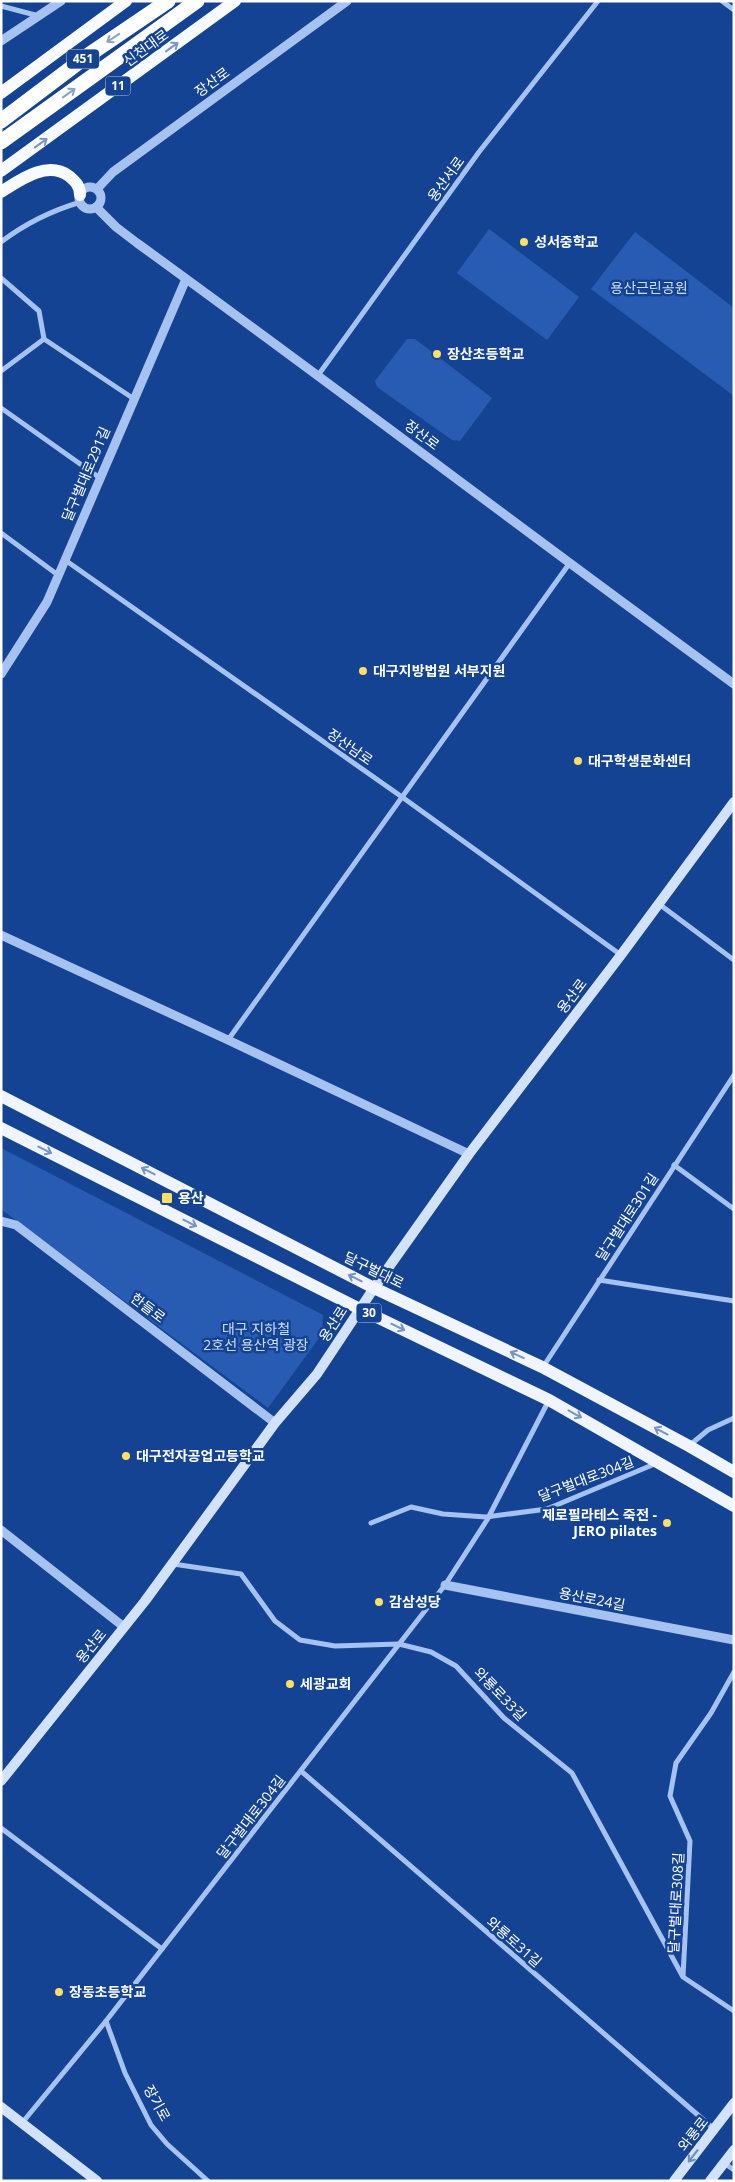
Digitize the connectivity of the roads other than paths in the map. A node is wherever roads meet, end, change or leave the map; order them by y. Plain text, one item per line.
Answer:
1 (61, 1) edge
2 (126, 1) edge
3 (168, 1) edge
4 (197, 1) edge
5 (235, 1) edge
6 (346, 1) edge
7 (598, 1) edge
8 (722, 1) edge
9 (1, 6) edge
10 (734, 10) edge
11 (39, 16) junction
12 (1, 41) edge
13 (1, 93) edge
14 (1, 121) edge
15 (1, 142) edge
16 (1, 171) edge
17 (97, 189) junction
18 (1, 192) edge
19 (80, 199) junction
20 (96, 207) junction
21 (1, 242) edge
22 (1, 278) edge
23 (186, 279) junction
24 (44, 339) junction
25 (1, 371) edge
26 (318, 374) junction
27 (134, 399) junction
28 (1, 408) edge
29 (100, 478) junction
30 (1, 533) edge
31 (64, 559) junction
32 (569, 564) junction
33 (58, 575) junction
34 (1, 674) edge
35 (734, 684) edge
36 (402, 797) junction
37 (734, 802) edge
38 (659, 904) junction
39 (1, 936) edge
40 (621, 955) junction
41 (734, 960) edge
42 (228, 1040) junction
43 (734, 1075) edge
44 (1, 1096) edge
45 (1, 1128) edge
46 (469, 1154) junction
47 (674, 1165) junction
48 (734, 1209) edge
49 (1, 1221) edge
50 (599, 1280) junction
51 (374, 1288) junction
52 (734, 1301) edge
53 (360, 1309) junction
54 (542, 1367) junction
55 (549, 1400) junction
56 (734, 1418) edge
57 (275, 1423) junction
58 (689, 1446) junction
59 (660, 1462) junction
60 (734, 1472) edge
61 (734, 1506) edge
62 (489, 1517) junction
63 (371, 1523) dead end
64 (1, 1530) edge
65 (172, 1564) junction
66 (445, 1585) junction
67 (124, 1627) junction
68 (734, 1640) edge
69 (399, 1644) junction
70 (734, 1672) edge
71 (301, 1771) junction
72 (1, 1781) edge
73 (1, 1828) edge
74 (162, 1949) junction
75 (683, 1976) junction
76 (734, 2011) edge
77 (106, 2021) junction
78 (734, 2104) edge
79 (1, 2107) edge
80 (22, 2123) junction
81 (714, 2129) junction
82 (734, 2150) edge
83 (724, 2163) junction
84 (734, 2170) edge
85 (97, 2181) edge
86 (208, 2181) edge
87 (674, 2181) edge
88 (710, 2181) edge

1 - 11 street
2 - 13 highway
3 -> 14 highway, 451
15 -> 4 highway, 451
16 -> 5 highway, 신천대로 / 11
6 - 17 street, 장산로
7 - 26 street, 용산서로
8 - 10 street
9 - 11 street
11 - 12 street
17 - 19 street
17 - 20 street
18 - 19 highway
19 - 20 street
19 - 21 street
20 - 23 street, 장산로
22 - 24 street
23 - 26 street, 장산로
23 - 27 street, 달구벌대로291길
24 - 25 street
24 - 27 street
26 - 32 street, 장산로
27 - 29 street, 달구벌대로291길
28 - 29 street
29 - 31 street, 달구벌대로291길
30 - 33 street
31 - 33 street, 달구벌대로291길
31 - 36 street, 장산남로
32 - 35 street, 장산로
32 - 36 street
33 - 34 street, 달구벌대로291길
36 - 40 street, 장산남로
36 - 42 street
37 - 38 main road, 용산로
38 - 40 main road, 용산로
38 - 41 street
39 - 42 street
40 - 46 main road, 용산로
42 - 46 street
43 - 47 street, 달구벌대로301길
51 -> 44 main road, 달구벌대로 / 30
45 -> 53 main road, 30
46 - 51 main road, 용산로
47 - 48 street, 달구벌대로301길
47 - 50 street, 달구벌대로301길
49 - 57 street, 한들로
50 - 52 street, 달구벌대로301길
50 - 54 street, 달구벌대로301길
51 - 53 main road, 용산로
54 -> 51 main road, 달구벌대로 / 30
53 -> 55 main road, 30
53 - 57 main road, 용산로
58 -> 54 main road, 달구벌대로 / 30
55 -> 59 main road, 30
55 - 62 street
56 - 58 street
57 - 65 main road, 용산로
58 - 60 main road, 달구벌대로 / 30
59 - 61 main road, 30
59 - 62 street, 달구벌대로304길
62 - 63 street, 달구벌대로304길
62 - 66 street, 달구벌대로304길
64 - 67 street
65 - 67 main road, 용산로
65 - 69 street, 와룡로33길
66 - 68 street, 용산로24길
66 - 69 street, 달구벌대로304길
67 - 72 main road, 용산로
69 - 71 street, 달구벌대로304길
69 - 75 street, 와룡로33길
70 - 75 street, 달구벌대로308길
71 - 74 street, 달구벌대로304길
71 - 81 street, 와룡로31길
73 - 74 street
74 - 77 street, 달구벌대로304길
75 - 76 street, 와룡로33길
77 - 80 street, 달구벌대로304길
77 - 86 street, 장기로
78 - 81 main road, 와룡로
79 - 80 main road
80 - 85 main road
81 -> 87 main road, 와룡로
82 - 83 main road
83 - 84 street
83 - 88 main road

